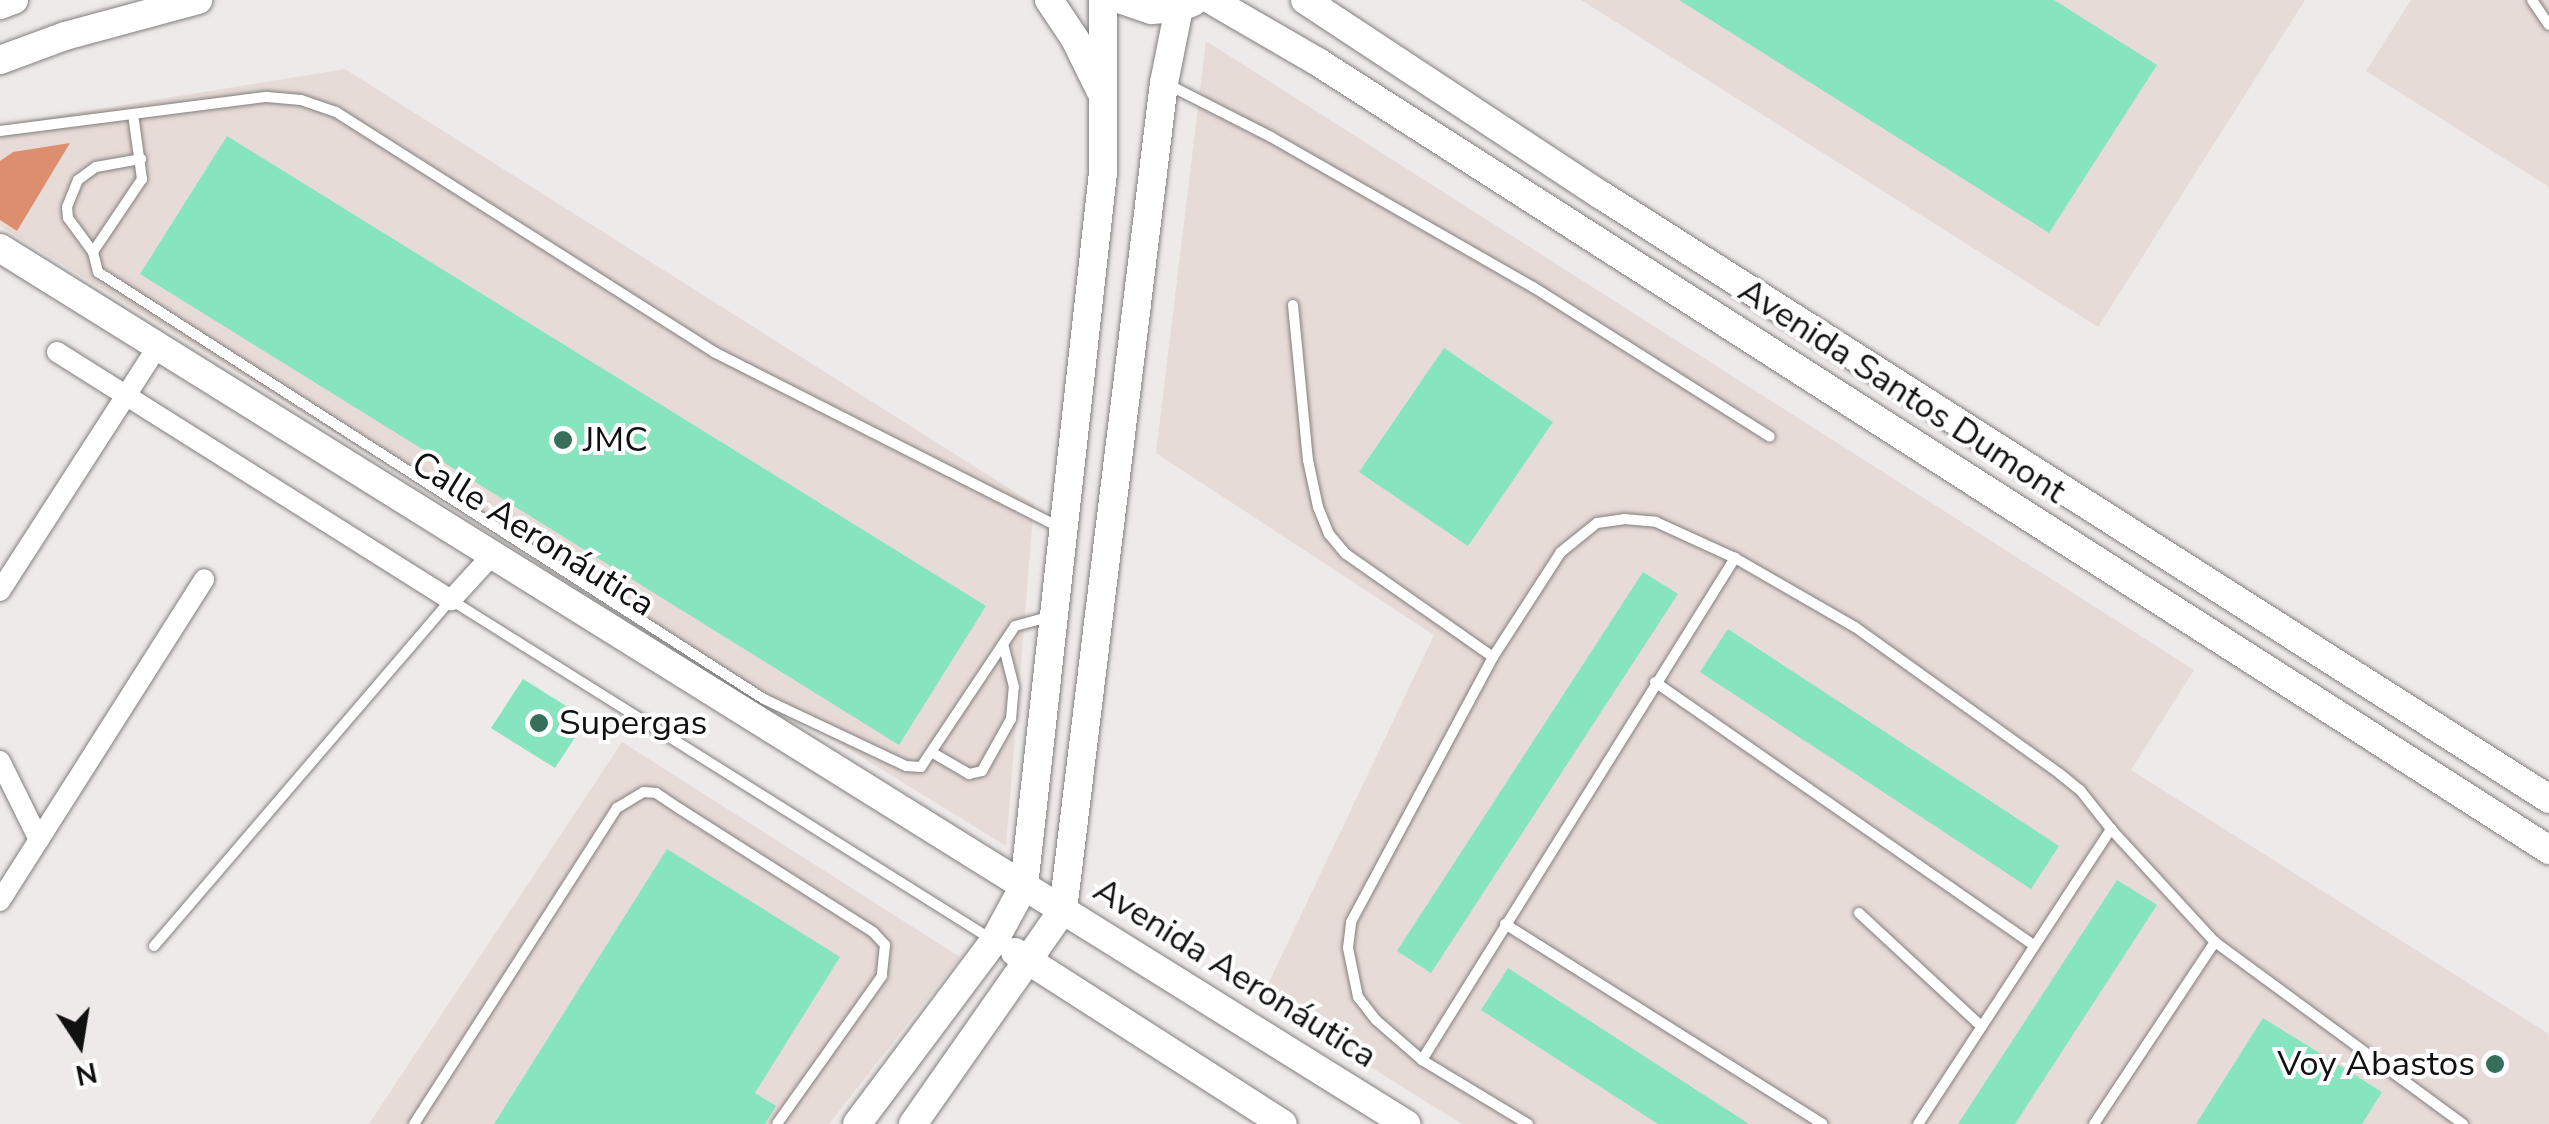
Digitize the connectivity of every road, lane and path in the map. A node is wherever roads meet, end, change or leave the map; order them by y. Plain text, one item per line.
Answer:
1 (14, 0) edge
2 (198, 0) edge
3 (1049, 0) edge
4 (1103, 0) edge
5 (1122, 0) edge
6 (1211, 0) edge
7 (1305, 0) edge
8 (2532, 0) edge
9 (1188, 4) edge
10 (0, 5) edge
11 (2549, 25) edge
12 (0, 60) edge
13 (1164, 82) junction
14 (1103, 98) junction
15 (133, 114) junction
16 (0, 131) edge
17 (141, 159) junction
18 (0, 248) edge
19 (93, 252) junction
20 (1294, 306) dead end
21 (158, 346) junction
22 (57, 352) dead end
23 (126, 396) junction
24 (1770, 437) dead end
25 (1066, 531) junction
26 (494, 553) junction
27 (1735, 558) junction
28 (204, 578) dead end
29 (0, 592) edge
30 (451, 600) junction
31 (1052, 616) junction
32 (1003, 644) junction
33 (1493, 657) junction
34 (1655, 682) junction
35 (932, 753) junction
36 (0, 761) edge
37 (2549, 800) edge
38 (2112, 829) junction
39 (39, 840) junction
40 (2549, 850) edge
41 (1024, 886) junction
42 (0, 901) edge
43 (1063, 910) junction
44 (1859, 913) dead end
45 (1505, 924) junction
46 (994, 941) junction
47 (2214, 942) junction
48 (154, 946) dead end
49 (2034, 946) junction
50 (1029, 960) junction
51 (1980, 1025) junction
52 (1422, 1060) junction
53 (2448, 1120) edge
54 (414, 1124) edge
55 (777, 1124) edge
56 (858, 1124) edge
57 (913, 1124) edge
58 (1283, 1124) edge
59 (1406, 1124) edge
60 (1528, 1124) edge
61 (1822, 1124) edge
62 (1918, 1124) edge
63 (2094, 1124) edge
64 (2463, 1124) edge

1 - 10 main road
2 - 12 main road
3 - 14 main road
4 - 14 main road
5 - 9 main road
6 - 40 main road, Avenida Santos Dumont
7 - 37 main road, Avenida Santos Dumont
8 - 11 lane
9 - 13 main road
13 - 24 lane
13 - 43 main road
14 - 25 main road
15 - 16 lane
15 - 17 lane
15 - 25 lane
17 - 19 lane
17 - 19 lane
18 - 21 main road, Calle Aeronáutica
19 - 35 lane
20 - 33 lane
21 - 23 street
21 - 26 main road, Calle Aeronáutica
22 - 23 street
23 - 29 street
23 - 30 street
25 - 31 main road
26 - 30 street
26 - 41 main road, Calle Aeronáutica
27 - 33 lane
27 - 34 lane
27 - 38 lane
28 - 39 street
30 - 46 lane
30 - 48 lane
31 - 32 lane
31 - 41 main road
32 - 35 lane
32 - 35 lane
33 - 52 lane
34 - 45 lane
34 - 49 lane
36 - 39 street
38 - 47 lane
38 - 49 lane
39 - 42 street
41 - 43 main road, Avenida Aeronáutica
41 - 46 main road
43 - 50 main road
43 - 59 main road, Avenida Aeronáutica
44 - 51 lane
45 - 52 lane
45 - 61 lane
46 - 50 main road
46 - 56 main road
47 - 53 lane
47 - 63 lane
49 - 51 lane
50 - 57 main road
50 - 58 main road
51 - 62 lane
52 - 60 lane
53 - 64 lane
54 - 55 lane

